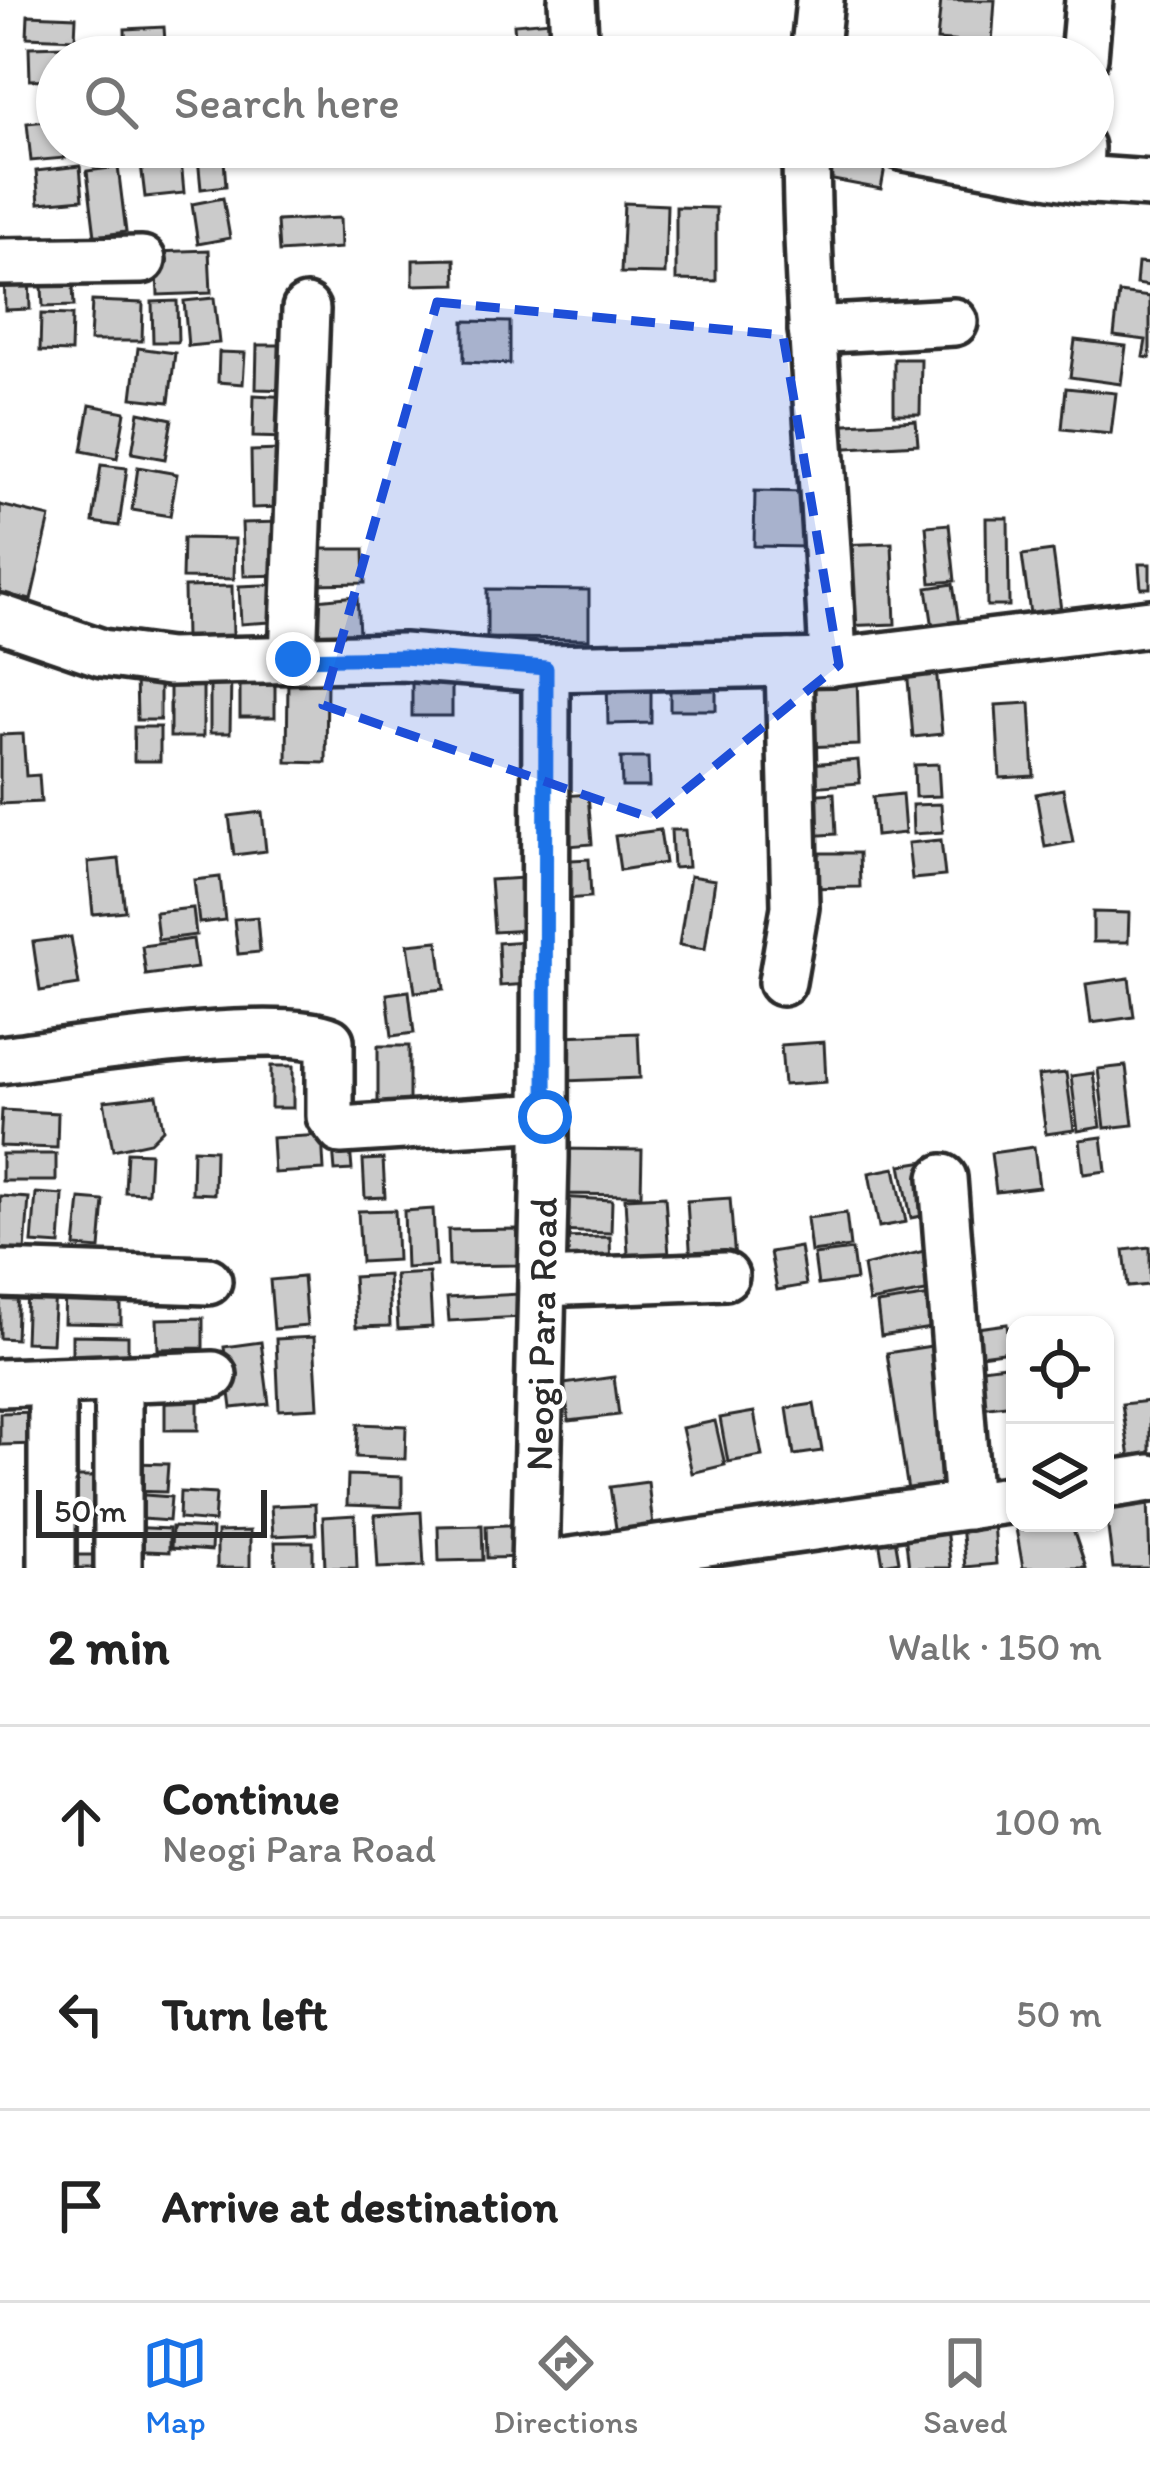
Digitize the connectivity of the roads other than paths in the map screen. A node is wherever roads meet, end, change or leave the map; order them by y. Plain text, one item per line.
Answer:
1 (572, 0) edge
2 (820, 0) edge
3 (1089, 0) edge
4 (574, 36) edge
5 (816, 36) edge
6 (1086, 36) edge
7 (807, 168) edge
8 (1097, 168) edge
9 (1150, 184) edge
10 (142, 260) dead end
11 (0, 262) edge
12 (307, 309) dead end
13 (954, 322) dead end
14 (812, 330) junction
15 (0, 618) edge
16 (1150, 623) edge
17 (293, 659) junction
18 (811, 662) junction
19 (546, 668) junction
20 (782, 982) dead end
21 (0, 1060) edge
22 (545, 1117) junction
23 (943, 1178) dead end
24 (0, 1274) edge
25 (725, 1276) dead end
26 (208, 1281) dead end
27 (542, 1282) junction
28 (213, 1375) dead end
29 (118, 1380) junction
30 (52, 1383) junction
31 (0, 1384) edge
32 (1150, 1478) edge
33 (1114, 1484) edge
34 (1006, 1500) edge
35 (968, 1506) junction
36 (769, 1552) edge
37 (535, 1567) edge
38 (52, 1568) edge
39 (118, 1568) edge

1 - 4 street
2 - 5 street
3 - 6 street
7 - 14 street
8 - 9 street
10 - 11 street
12 - 17 street
13 - 14 street
14 - 18 street
15 - 17 street
16 - 18 street
17 - 19 street
18 - 19 street
18 - 20 street
19 - 22 street, Neogi Para Road
21 - 22 street
22 - 27 street, Neogi Para Road
23 - 35 street
24 - 26 street
25 - 27 street
27 - 37 street, Neogi Para Road
28 - 29 street
29 - 30 street
29 - 39 street
30 - 31 street
30 - 38 street
32 - 33 street
34 - 35 street
35 - 36 street
36 - 37 street

